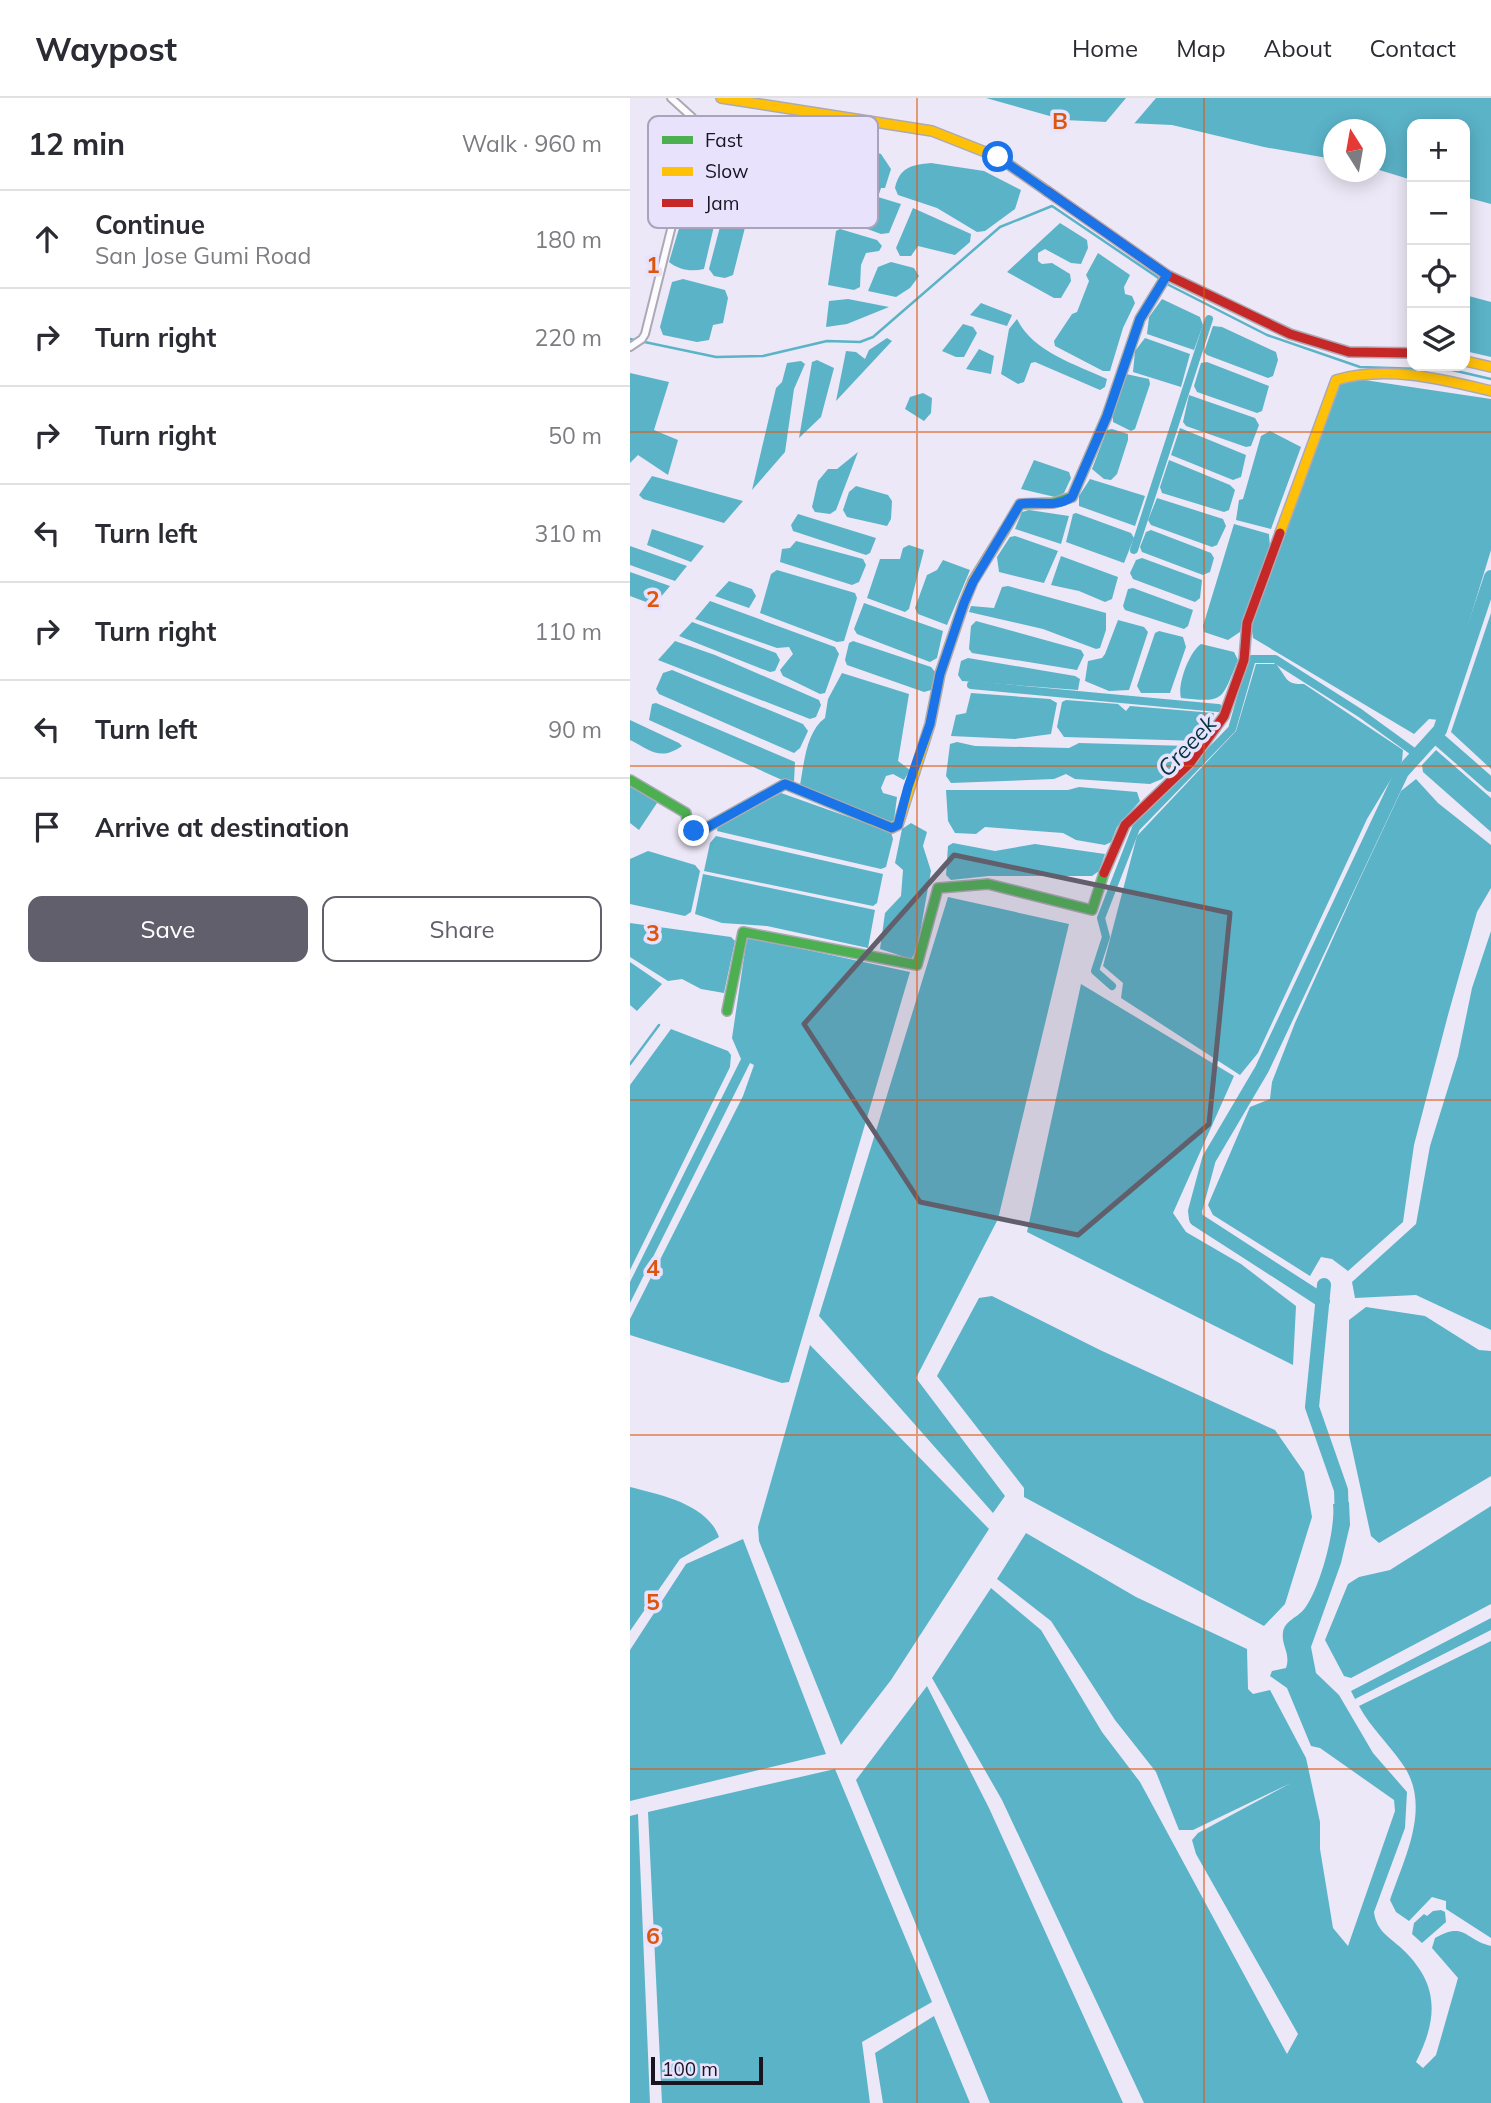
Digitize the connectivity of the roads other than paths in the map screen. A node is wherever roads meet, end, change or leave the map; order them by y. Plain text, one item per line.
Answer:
1 (671, 98) edge
2 (721, 98) edge
3 (691, 116) edge
4 (836, 116) edge
5 (878, 123) edge
6 (671, 228) edge
7 (1163, 279) junction
8 (633, 346) edge
9 (1407, 353) edge
10 (1470, 362) edge
11 (1491, 367) edge
12 (1491, 391) edge
13 (630, 780) edge
14 (727, 1011) dead end

1 - 3 street
2 - 4 street
5 - 7 street
6 - 8 street
7 - 9 street
7 - 13 street
10 - 11 street
12 - 14 street

